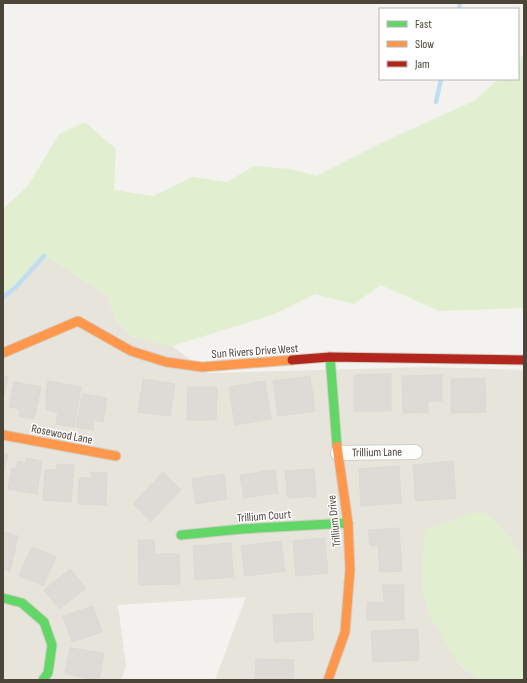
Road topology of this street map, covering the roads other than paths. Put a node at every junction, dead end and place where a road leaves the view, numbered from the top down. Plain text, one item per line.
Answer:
1 (3, 353) edge
2 (330, 357) junction
3 (524, 360) edge
4 (3, 435) edge
5 (415, 452) dead end
6 (338, 453) junction
7 (116, 456) dead end
8 (348, 523) junction
9 (181, 535) dead end
10 (3, 598) edge
11 (43, 680) edge
12 (328, 680) edge

1 - 2 street, Sun Rivers Drive West
2 - 3 street, Sun Rivers Drive West
2 - 6 street, Trillium Drive
4 - 7 street, Rosewood Lane
5 - 6 street, Trillium Lane
6 - 8 street, Trillium Drive
8 - 9 street, Trillium Court
8 - 12 street, Trillium Drive
10 - 11 street

